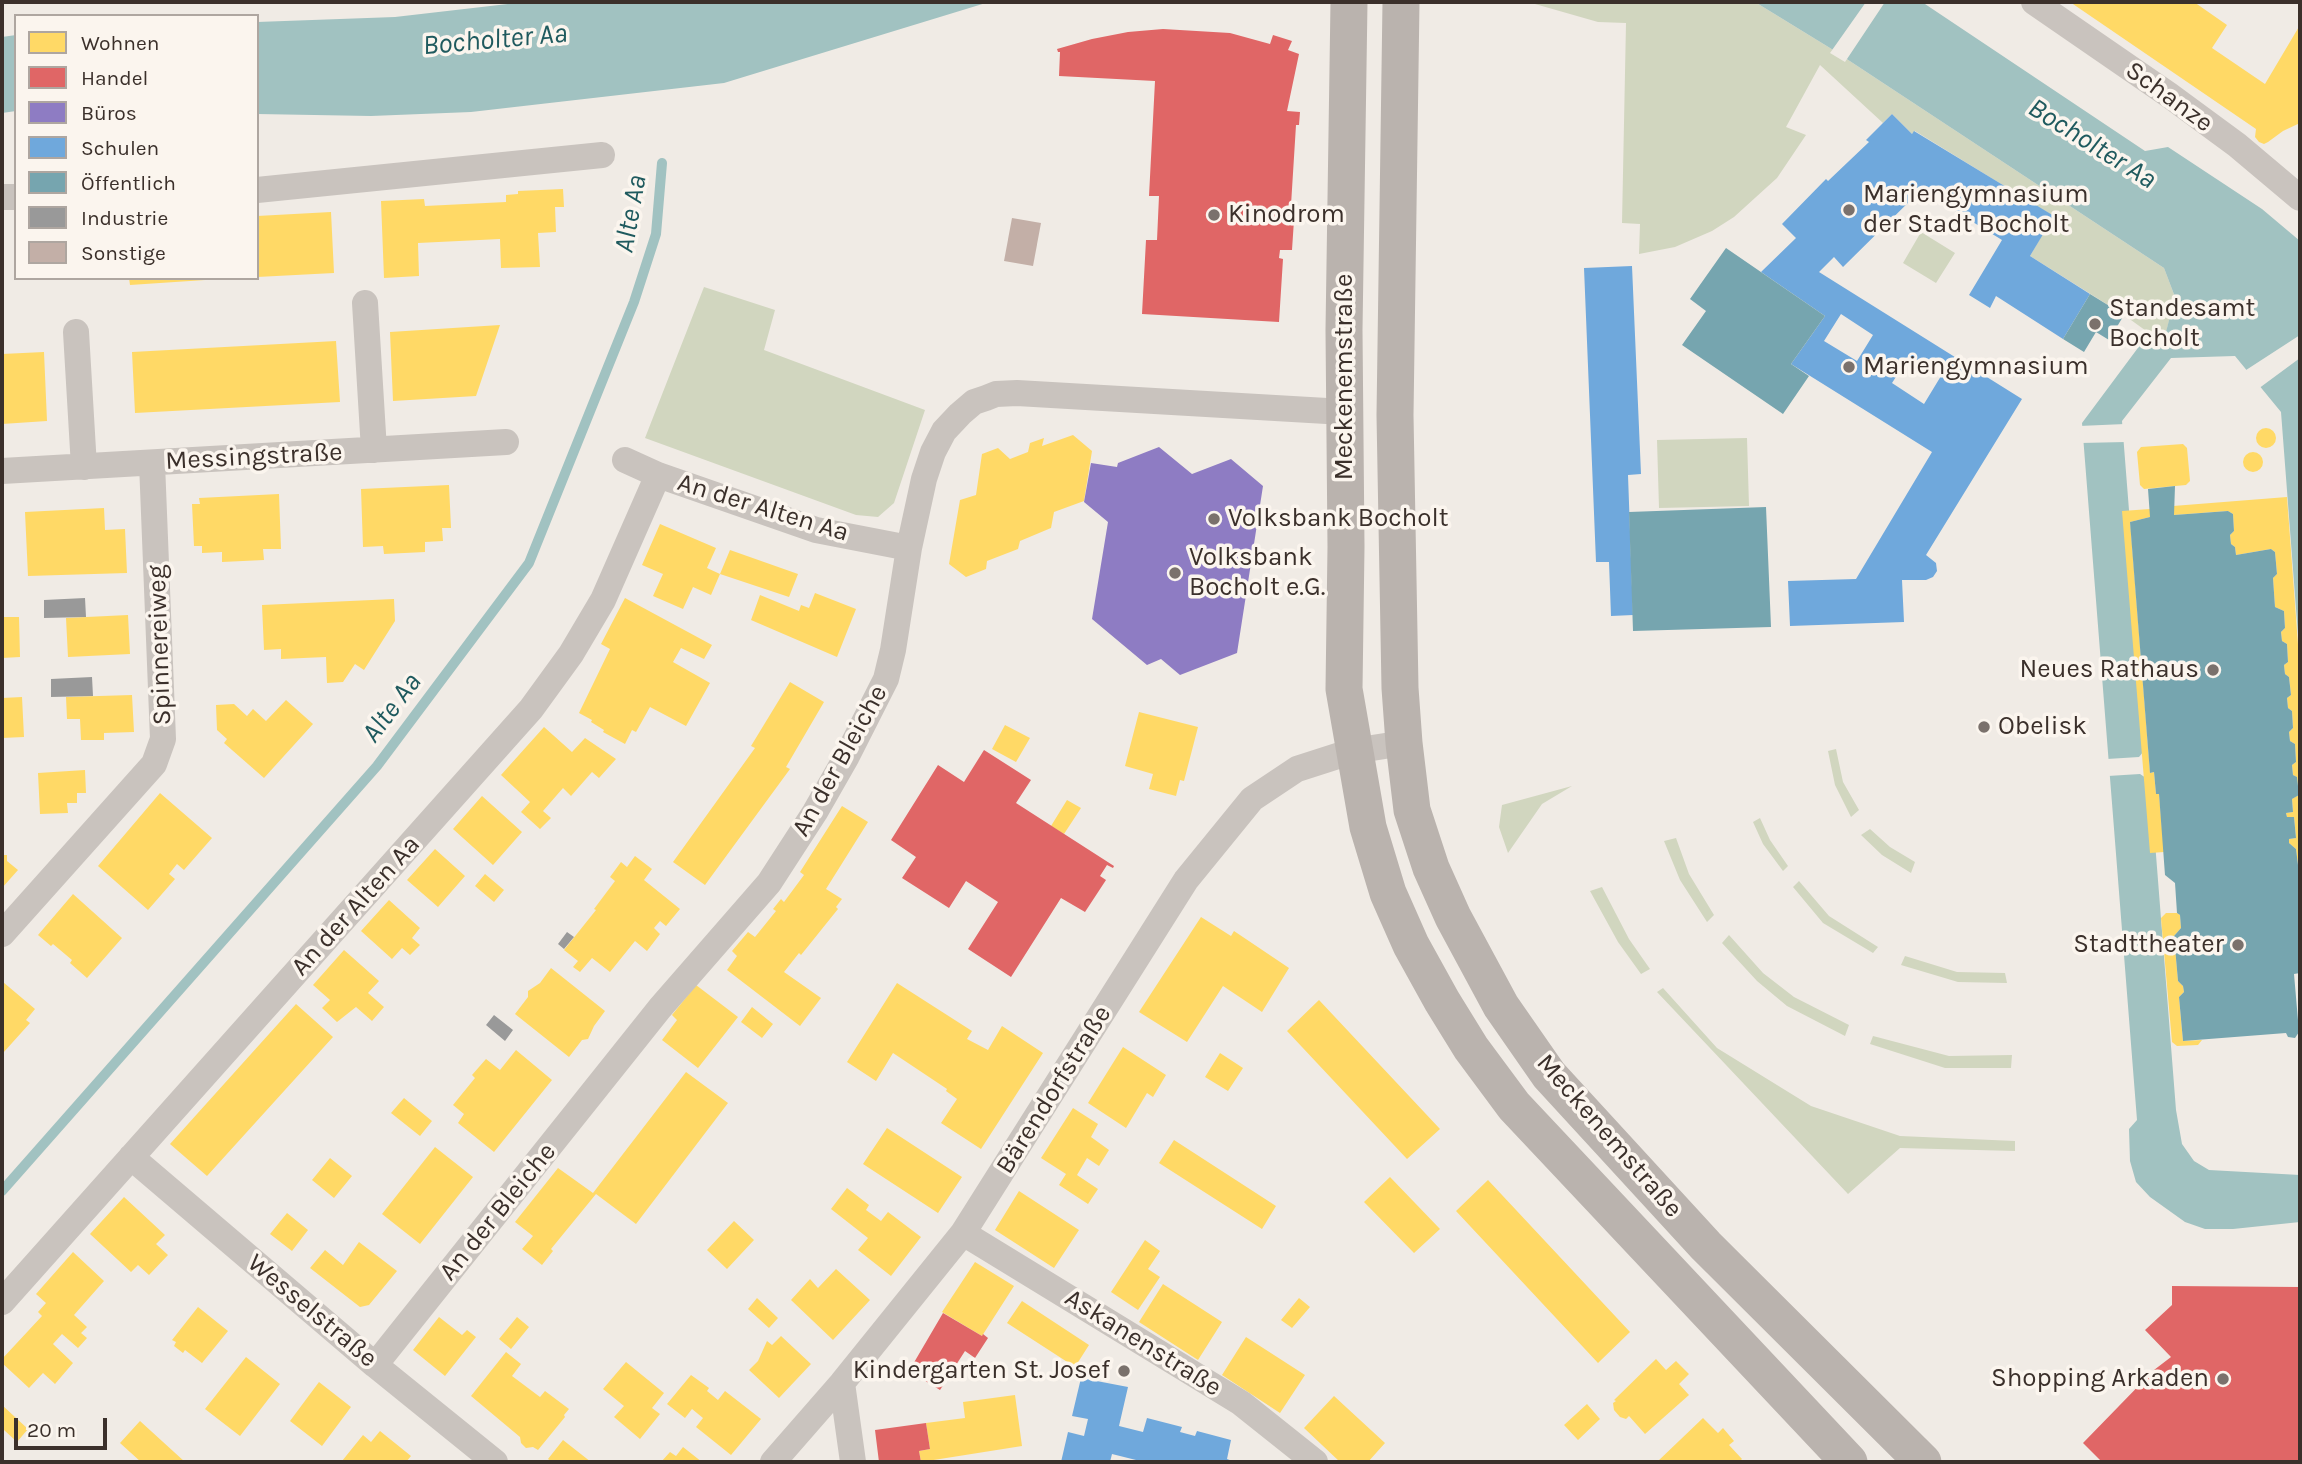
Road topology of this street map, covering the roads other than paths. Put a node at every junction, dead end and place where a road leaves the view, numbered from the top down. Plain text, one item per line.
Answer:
1 (1349, 2) edge
2 (1401, 2) edge
3 (2034, 2) edge
4 (602, 155) dead end
5 (259, 190) edge
6 (2300, 198) edge
7 (365, 303) dead end
8 (76, 332) dead end
9 (1344, 412) junction
10 (506, 442) dead end
11 (374, 450) junction
12 (625, 460) dead end
13 (152, 463) junction
14 (84, 467) junction
15 (2, 471) edge
16 (658, 475) junction
17 (909, 548) junction
18 (1404, 743) junction
19 (1353, 751) junction
20 (2, 934) edge
21 (131, 1157) junction
22 (963, 1233) junction
23 (2, 1302) edge
24 (375, 1366) junction
25 (842, 1384) junction
26 (495, 1462) edge
27 (773, 1462) edge
28 (853, 1462) edge
29 (1315, 1462) edge
30 (1849, 1462) edge
31 (1923, 1462) edge

1 - 9 main road, Meckenemstraße
2 - 18 main road, Meckenemstraße
3 - 6 street, Schanze
4 - 5 street
7 - 11 street
8 - 14 street
9 - 17 street, An der Bleiche
9 - 19 main road, Meckenemstraße
10 - 11 street, Messingstraße
11 - 13 street, Messingstraße
12 - 16 street, An der Alten Aa
13 - 14 street, Messingstraße
13 - 20 street, Spinnereiweg
14 - 15 street, Messingstraße
16 - 17 street, An der Alten Aa
16 - 21 street, An der Alten Aa
17 - 24 street, An der Bleiche
18 - 19 street
18 - 31 main road, Meckenemstraße
19 - 22 street, Bärendorfstraße
19 - 30 main road, Meckenemstraße
21 - 23 street, An der Alten Aa
21 - 24 street, Wesselstraße
22 - 25 street, Bärendorfstraße
22 - 29 street, Askanenstraße
24 - 26 street, Wesselstraße
25 - 27 street, Bärendorfstraße
25 - 28 street

